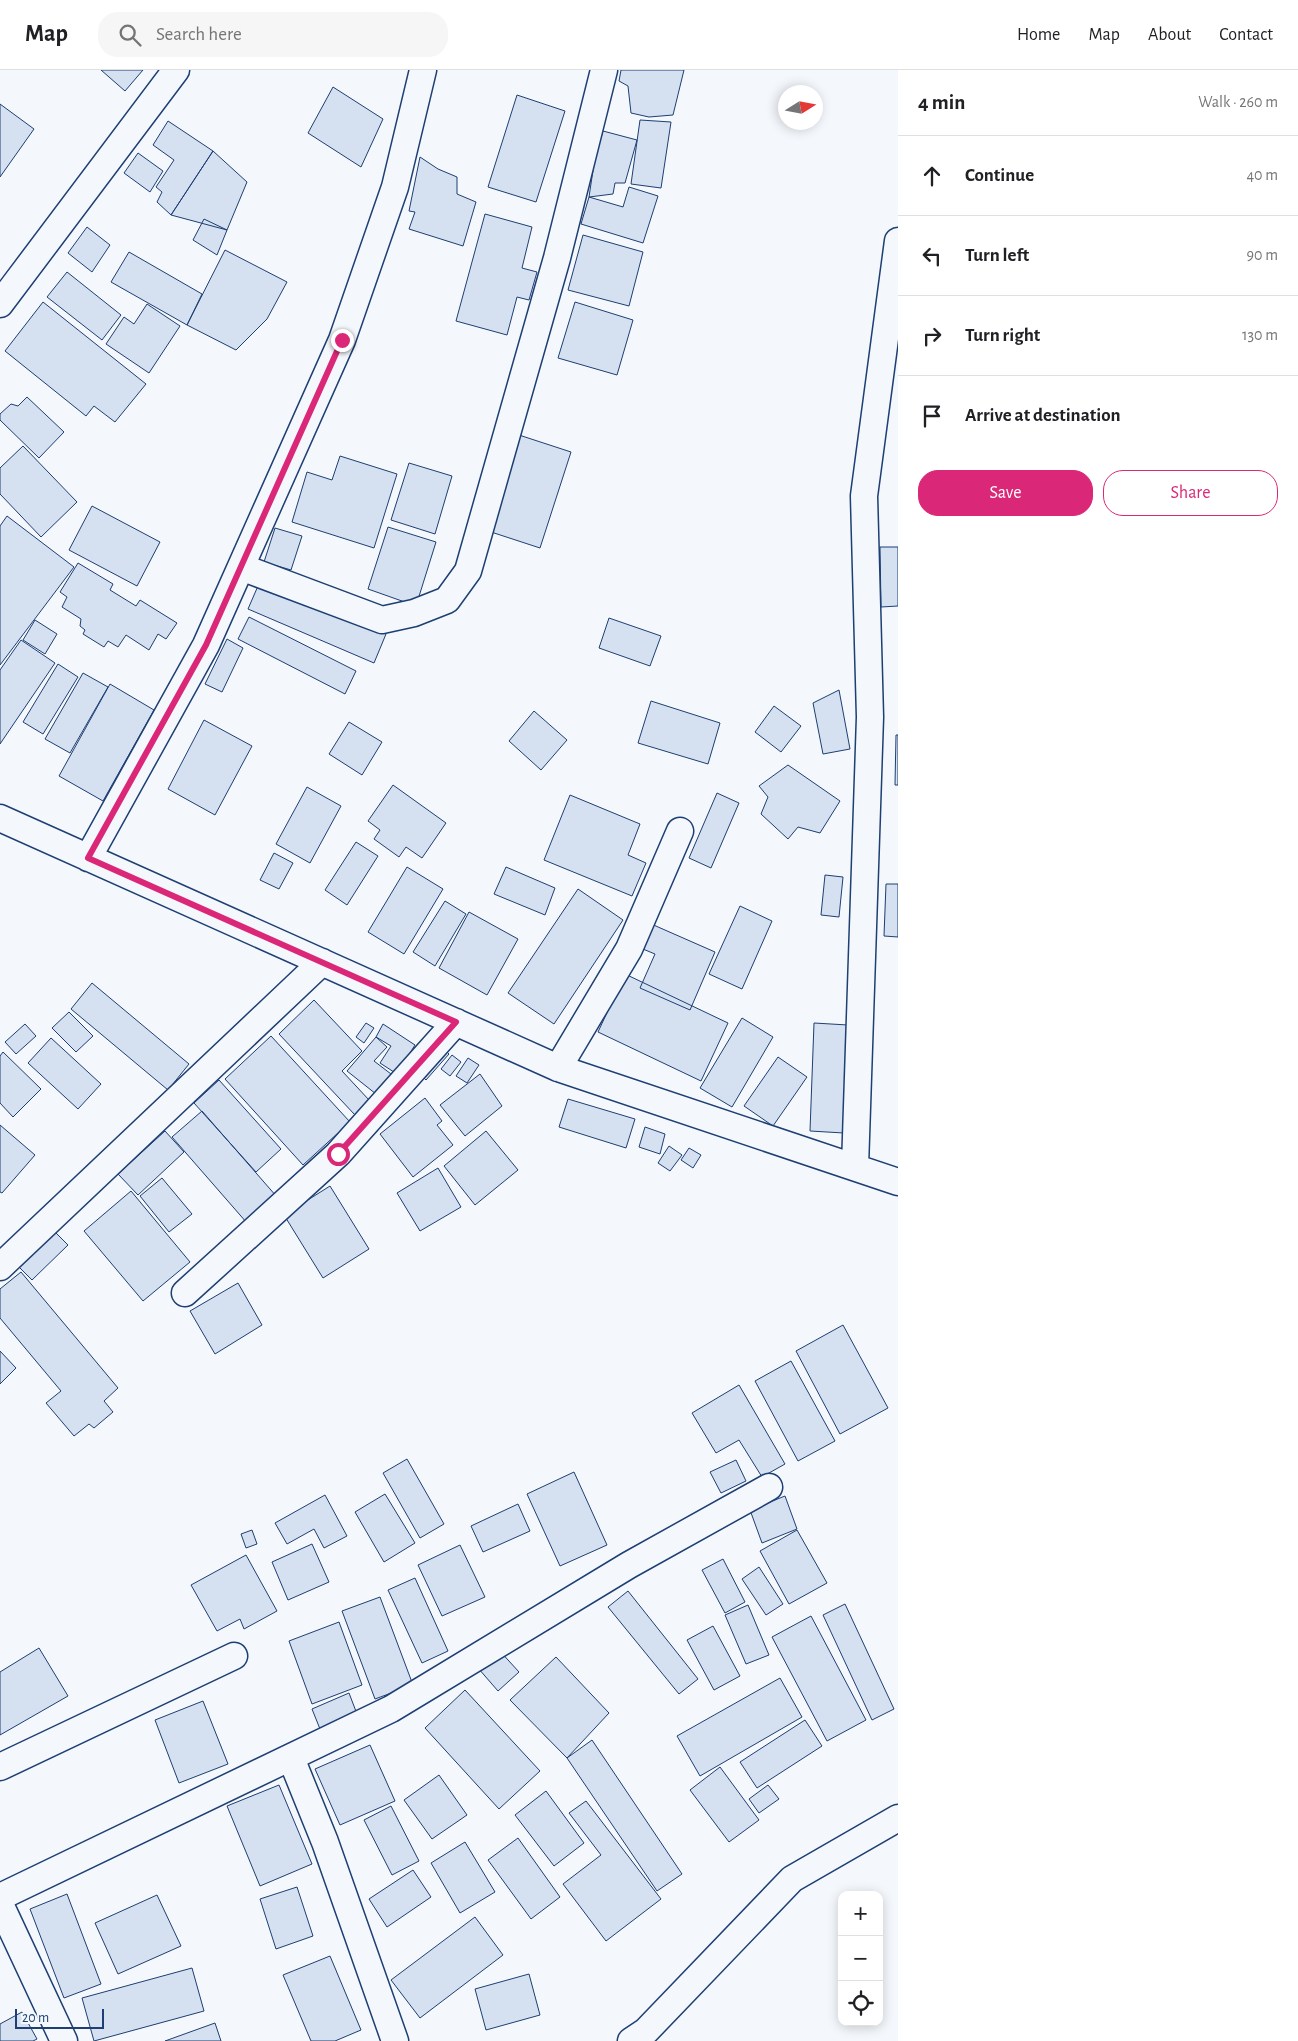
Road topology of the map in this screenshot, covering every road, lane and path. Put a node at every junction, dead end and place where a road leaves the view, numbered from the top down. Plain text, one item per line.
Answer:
1 (176, 70) edge
2 (423, 70) edge
3 (604, 70) edge
4 (898, 241) edge
5 (0, 304) edge
6 (241, 567) junction
7 (0, 818) edge
8 (680, 831) dead end
9 (88, 858) junction
10 (322, 962) junction
11 (456, 1022) junction
12 (558, 1068) junction
13 (855, 1167) junction
14 (898, 1182) edge
15 (0, 1267) edge
16 (185, 1293) dead end
17 (769, 1487) dead end
18 (234, 1656) dead end
19 (291, 1758) junction
20 (0, 1767) edge
21 (898, 1818) edge
22 (0, 1897) edge
23 (0, 1904) edge
24 (64, 2041) edge
25 (395, 2041) edge
26 (631, 2041) edge

1 - 5 street
2 - 6 street
3 - 6 street
4 - 13 street
6 - 9 street
7 - 9 street
8 - 12 street
9 - 10 street
10 - 11 street
10 - 15 street
11 - 12 street
11 - 16 street
12 - 13 street
13 - 14 street
17 - 19 street
18 - 20 street
19 - 22 street
19 - 25 street
21 - 26 street
23 - 24 street

